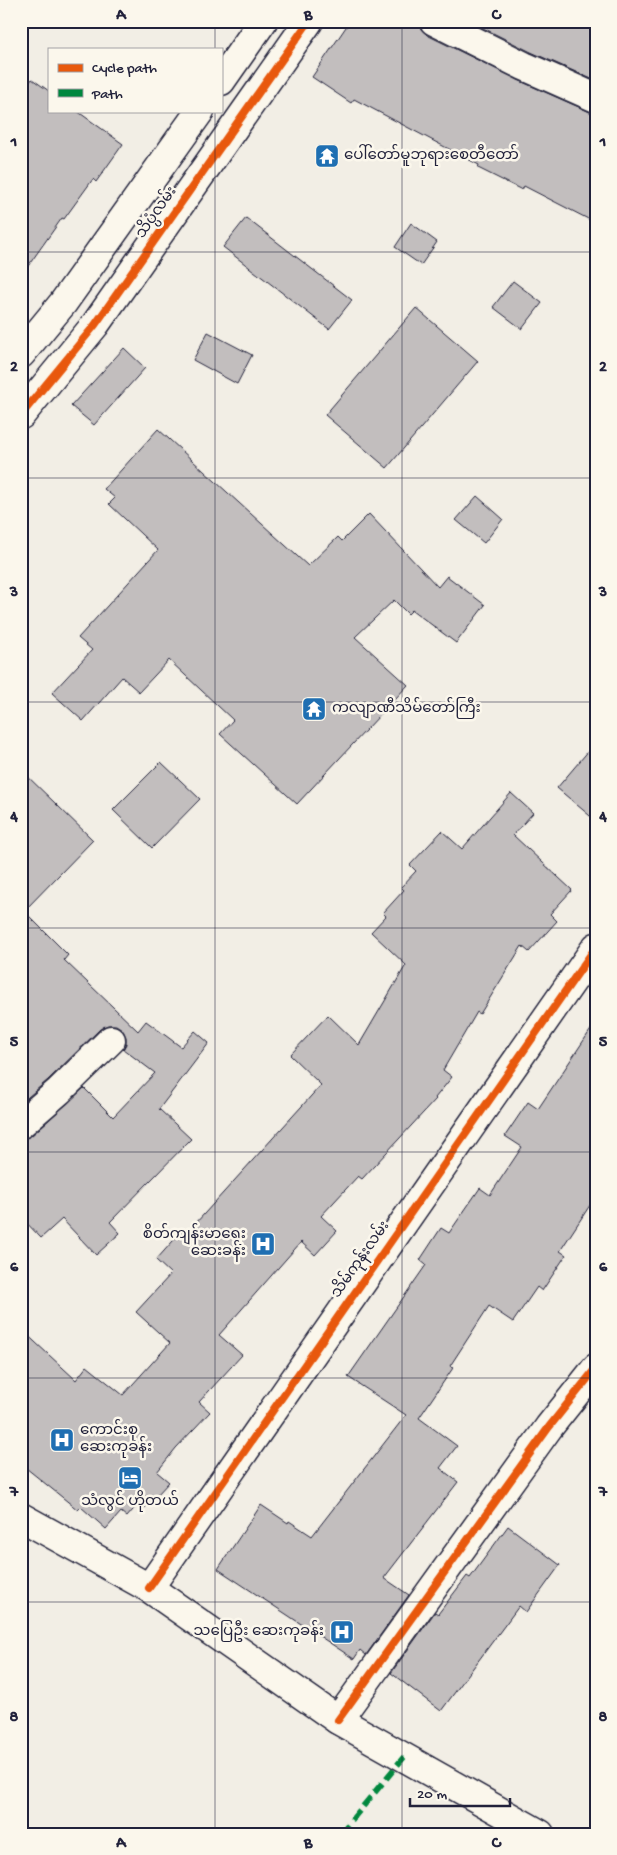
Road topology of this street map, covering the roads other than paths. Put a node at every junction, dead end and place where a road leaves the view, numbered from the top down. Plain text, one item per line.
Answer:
1 (263, 21) edge
2 (309, 21) edge
3 (434, 21) edge
4 (222, 80) edge
5 (596, 98) edge
6 (199, 112) edge
7 (21, 354) edge
8 (21, 415) edge
9 (596, 947) edge
10 (111, 1040) dead end
11 (21, 1124) edge
12 (596, 1368) edge
13 (21, 1517) edge
14 (148, 1588) junction
15 (338, 1720) junction
16 (540, 1834) edge

1 - 4 street
2 - 8 street, သိပ္ပံလမ်း
3 - 5 street
6 - 7 street, သိပ္ပံလမ်း
9 - 14 street, သိမ်ကုန်းလမ်း
10 - 11 street
12 - 15 street
13 - 14 street
14 - 15 street
15 - 16 street

